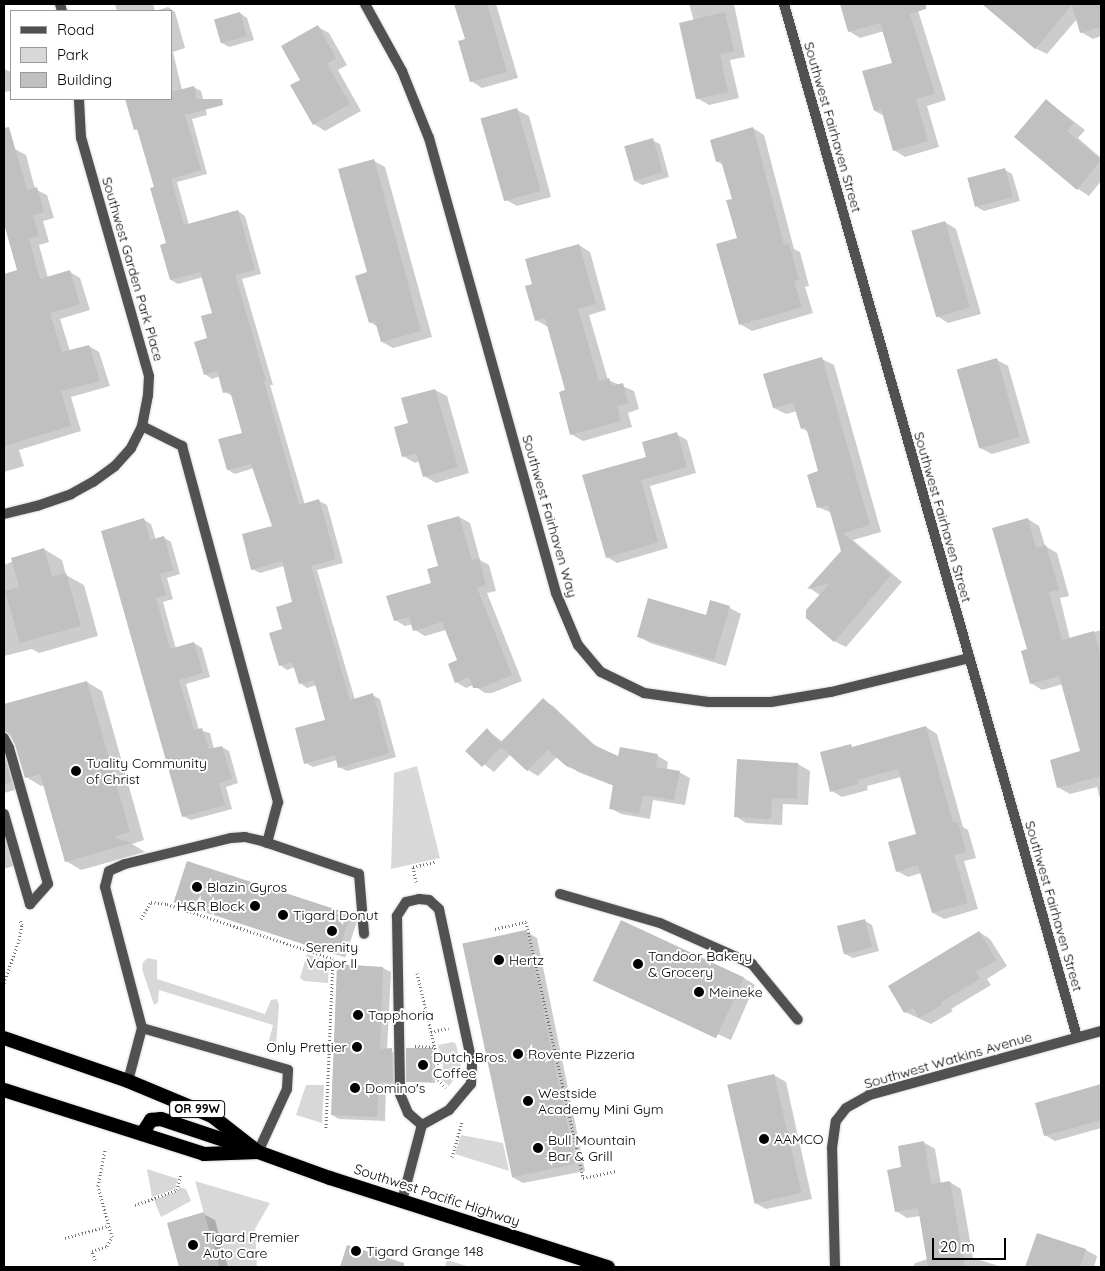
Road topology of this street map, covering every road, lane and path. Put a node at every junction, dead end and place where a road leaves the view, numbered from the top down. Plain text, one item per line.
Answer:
1 (365, 4) edge
2 (784, 4) edge
3 (79, 100) edge
4 (142, 426) junction
5 (4, 514) edge
6 (969, 658) junction
7 (4, 738) edge
8 (4, 814) edge
9 (267, 842) junction
10 (435, 862) dead end
11 (416, 882) dead end
12 (560, 894) dead end
13 (141, 919) dead end
14 (20, 920) dead end
15 (495, 929) dead end
16 (364, 934) dead end
17 (416, 967) dead end
18 (4, 983) edge
19 (798, 1020) dead end
20 (142, 1028) junction
21 (1101, 1031) edge
22 (1077, 1037) junction
23 (4, 1038) edge
24 (415, 1046) dead end
25 (434, 1047) junction
26 (128, 1081) junction
27 (446, 1088) dead end
28 (4, 1090) edge
29 (462, 1121) dead end
30 (422, 1125) junction
31 (326, 1128) dead end
32 (142, 1134) junction
33 (105, 1149) dead end
34 (258, 1152) junction
35 (452, 1157) dead end
36 (616, 1171) dead end
37 (181, 1174) dead end
38 (402, 1201) junction
39 (135, 1205) dead end
40 (108, 1226) junction
41 (65, 1238) dead end
42 (95, 1260) dead end
43 (608, 1267) edge
44 (835, 1267) edge

1 - 6 street, Southwest Fairhaven Way
2 - 6 street, Southwest Fairhaven Street
3 - 4 street, Southwest Garden Park Place
4 - 5 street, Southwest Garden Park Place
4 - 9 street
6 - 22 street, Southwest Fairhaven Street
7 - 8 street
9 - 16 street
9 - 20 street
10 - 11 path
12 - 19 street
13 - 31 path
14 - 18 path
15 - 36 path
17 - 25 path
20 - 26 street
20 - 34 street
21 - 22 street, Southwest Watkins Avenue
22 - 44 street, Southwest Watkins Avenue
23 - 26 highway, Southwest Pacific Highway / OR 99W
24 - 25 path
25 - 27 path
26 - 34 highway, Southwest Pacific Highway / OR 99W
28 - 32 highway, Southwest Pacific Highway / OR 99W
29 - 35 path
30 - 30 street
30 - 38 street
32 - 34 highway, Southwest Pacific Highway / OR 99W
32 - 34 highway
33 - 40 path
34 - 38 highway, Southwest Pacific Highway / OR 99W
37 - 39 path
38 - 43 highway, Southwest Pacific Highway / OR 99W
40 - 41 path
40 - 42 path

